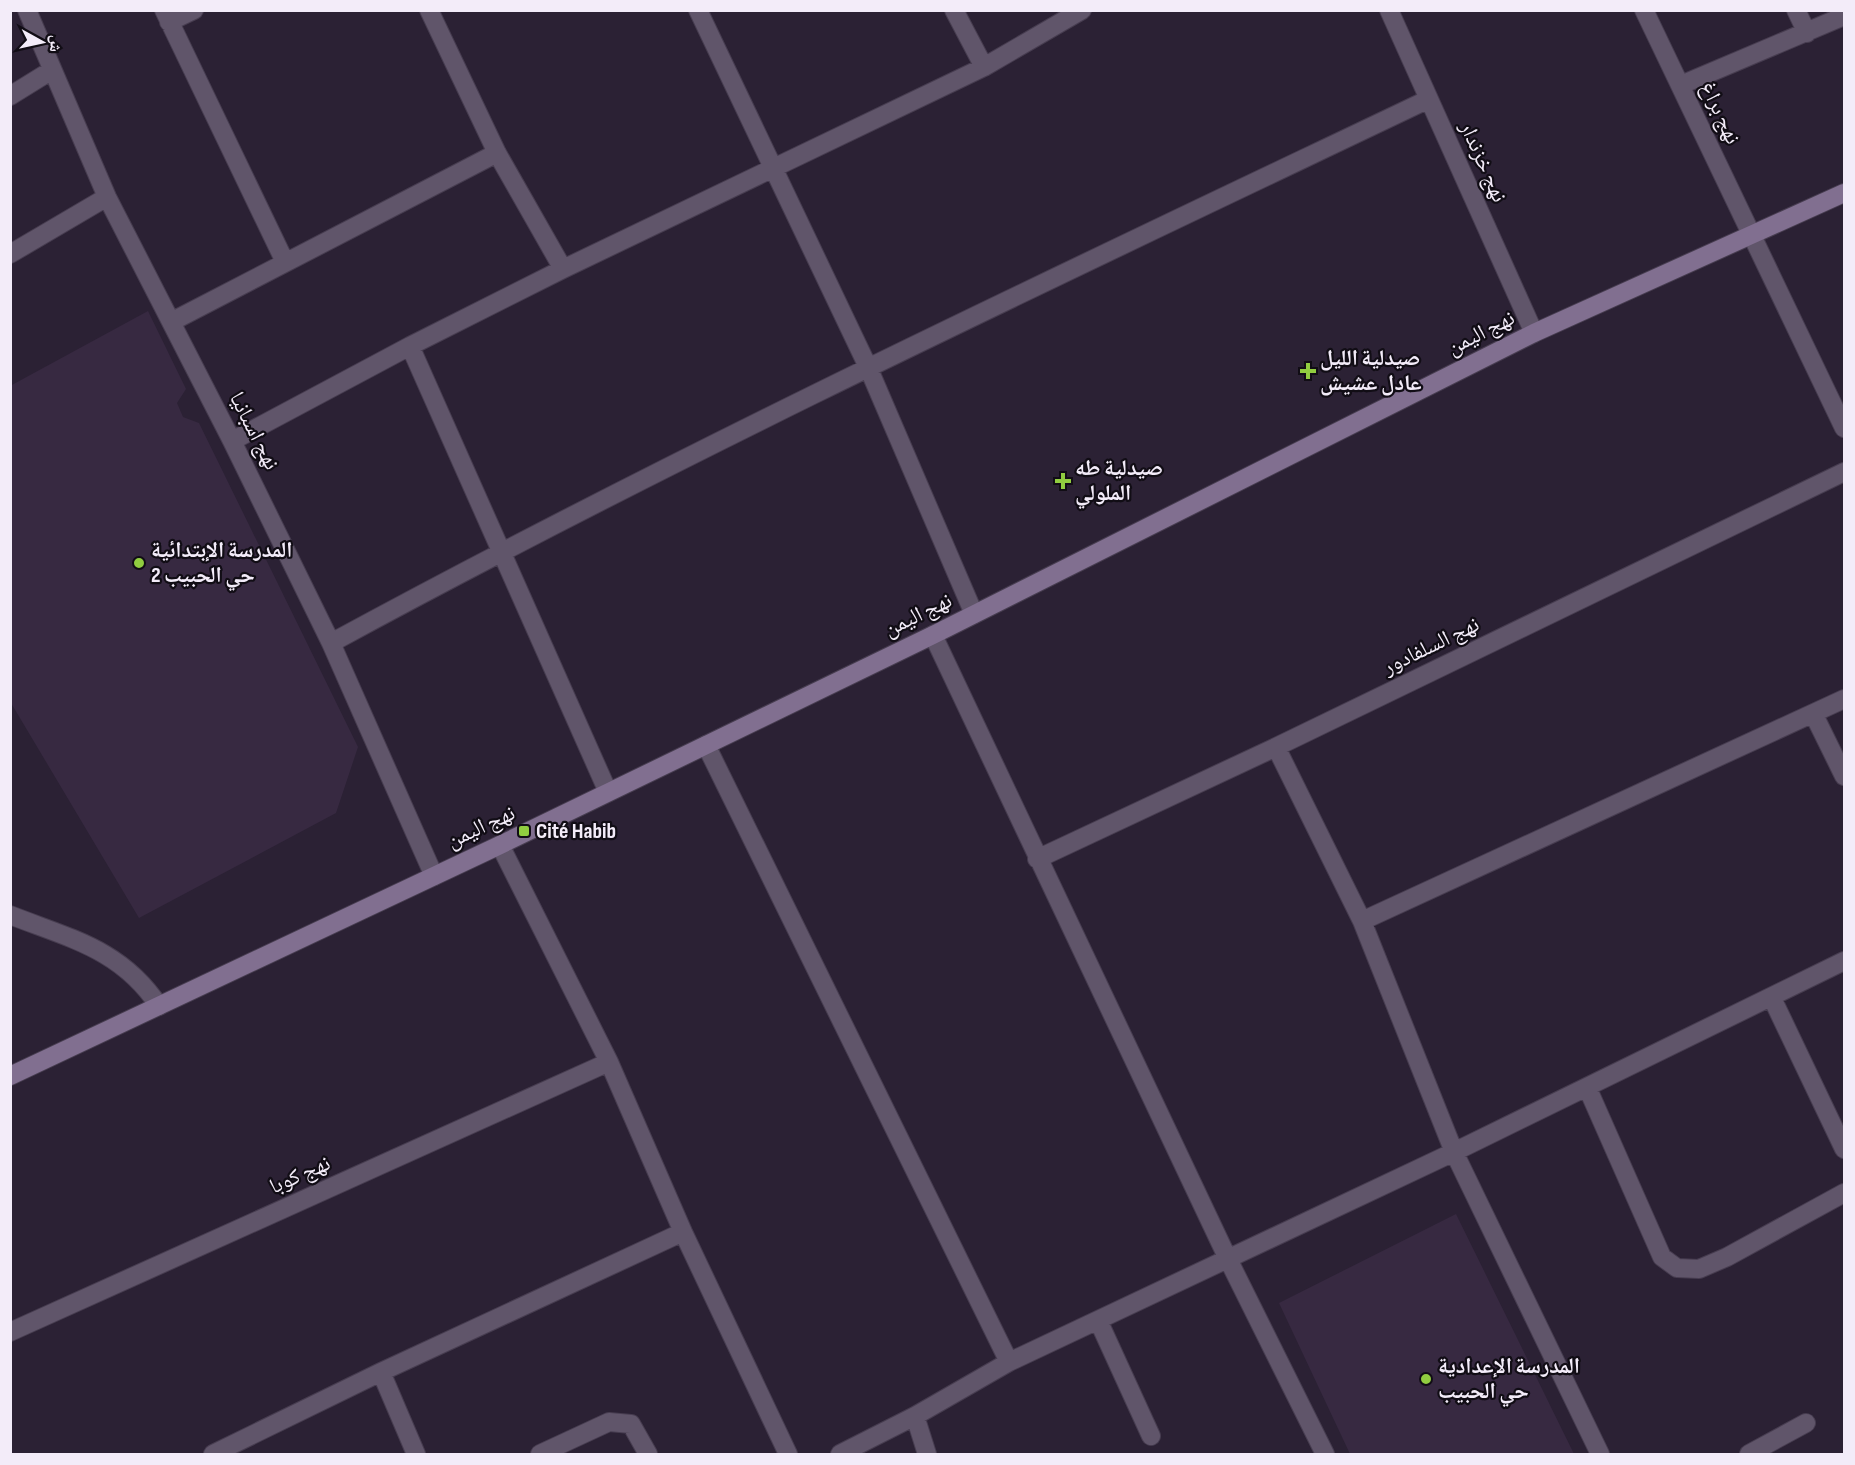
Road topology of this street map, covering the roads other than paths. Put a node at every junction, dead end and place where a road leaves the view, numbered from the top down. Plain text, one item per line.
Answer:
1 (27, 10) edge
2 (195, 10) edge
3 (429, 10) edge
4 (698, 10) edge
5 (954, 10) edge
6 (1082, 10) edge
7 (1389, 10) edge
8 (1644, 10) edge
9 (1796, 10) edge
10 (166, 16) edge
11 (1845, 16) edge
12 (1807, 33) junction
13 (984, 67) junction
14 (52, 70) junction
15 (1681, 85) junction
16 (10, 96) edge
17 (1429, 99) junction
18 (497, 153) junction
19 (773, 167) junction
20 (1845, 193) edge
21 (107, 197) junction
22 (1752, 237) junction
23 (10, 254) edge
24 (285, 261) junction
25 (563, 269) junction
26 (171, 322) junction
27 (1534, 333) junction
28 (410, 346) junction
29 (868, 367) junction
30 (1845, 428) edge
31 (232, 441) junction
32 (1845, 472) edge
33 (501, 551) junction
34 (974, 614) junction
35 (933, 635) junction
36 (331, 644) junction
37 (1845, 699) edge
38 (1814, 715) junction
39 (706, 745) junction
40 (1276, 747) junction
41 (1845, 776) edge
42 (608, 792) junction
43 (500, 845) junction
44 (1037, 859) junction
45 (434, 876) junction
46 (10, 915) edge
47 (1362, 921) junction
48 (1845, 961) edge
49 (1772, 998) junction
50 (159, 1006) junction
51 (609, 1062) junction
52 (10, 1076) edge
53 (1587, 1087) junction
54 (1845, 1149) edge
55 (1454, 1152) junction
56 (1845, 1192) edge
57 (683, 1232) junction
58 (1228, 1258) junction
59 (1098, 1320) junction
60 (10, 1332) edge
61 (1009, 1362) junction
62 (381, 1372) junction
63 (915, 1416) junction
64 (1806, 1423) dead end
65 (1151, 1436) dead end
66 (213, 1455) edge
67 (416, 1455) edge
68 (540, 1455) edge
69 (648, 1455) edge
70 (788, 1455) edge
71 (840, 1455) edge
72 (927, 1455) edge
73 (1326, 1455) edge
74 (1600, 1455) edge
75 (1749, 1455) edge

1 - 14 street, نهج اسبانيا
2 - 10 street
3 - 18 street
4 - 19 street
5 - 13 street
6 - 13 street
7 - 17 street, نهج خزندار
8 - 15 street, نهج براغ
9 - 12 street
10 - 24 street
11 - 12 street
12 - 15 street
13 - 19 street
14 - 16 street
14 - 21 street, نهج اسبانيا
15 - 22 street, نهج براغ
17 - 27 street, نهج خزندار
17 - 29 street
18 - 24 street
18 - 25 street
19 - 25 street
19 - 29 street
20 - 22 main road, نهج اليمن
21 - 23 street
21 - 26 street, نهج اسبانيا
22 - 27 main road, نهج اليمن
22 - 30 street, نهج براغ
24 - 26 street
25 - 28 street
26 - 31 street, نهج اسبانيا
27 - 34 main road, نهج اليمن
28 - 31 street
28 - 33 street
29 - 33 street
29 - 34 street
31 - 36 street, نهج اسبانيا
32 - 40 street, نهج السلفادور
33 - 36 street
33 - 42 street
34 - 35 main road, نهج اليمن
35 - 39 main road, نهج اليمن
35 - 44 street
36 - 45 street, نهج اسبانيا
37 - 38 street
38 - 41 street
38 - 47 street
39 - 42 main road, نهج اليمن
39 - 61 street
40 - 44 street, نهج السلفادور
40 - 47 street
42 - 43 main road, نهج اليمن
43 - 45 main road, نهج اليمن
43 - 51 street
44 - 58 street
45 - 50 main road, نهج اليمن
46 - 50 street
47 - 55 street
48 - 49 street
49 - 53 street
49 - 54 street
50 - 52 main road, نهج اليمن
51 - 57 street
51 - 60 street, نهج كوبا
53 - 55 street
53 - 56 street
55 - 58 street
55 - 74 street
57 - 62 street
57 - 70 street
58 - 59 street
58 - 73 street
59 - 61 street
59 - 65 street
61 - 63 street
62 - 66 street
62 - 67 street
63 - 71 street
63 - 72 street
64 - 75 street
68 - 69 street

